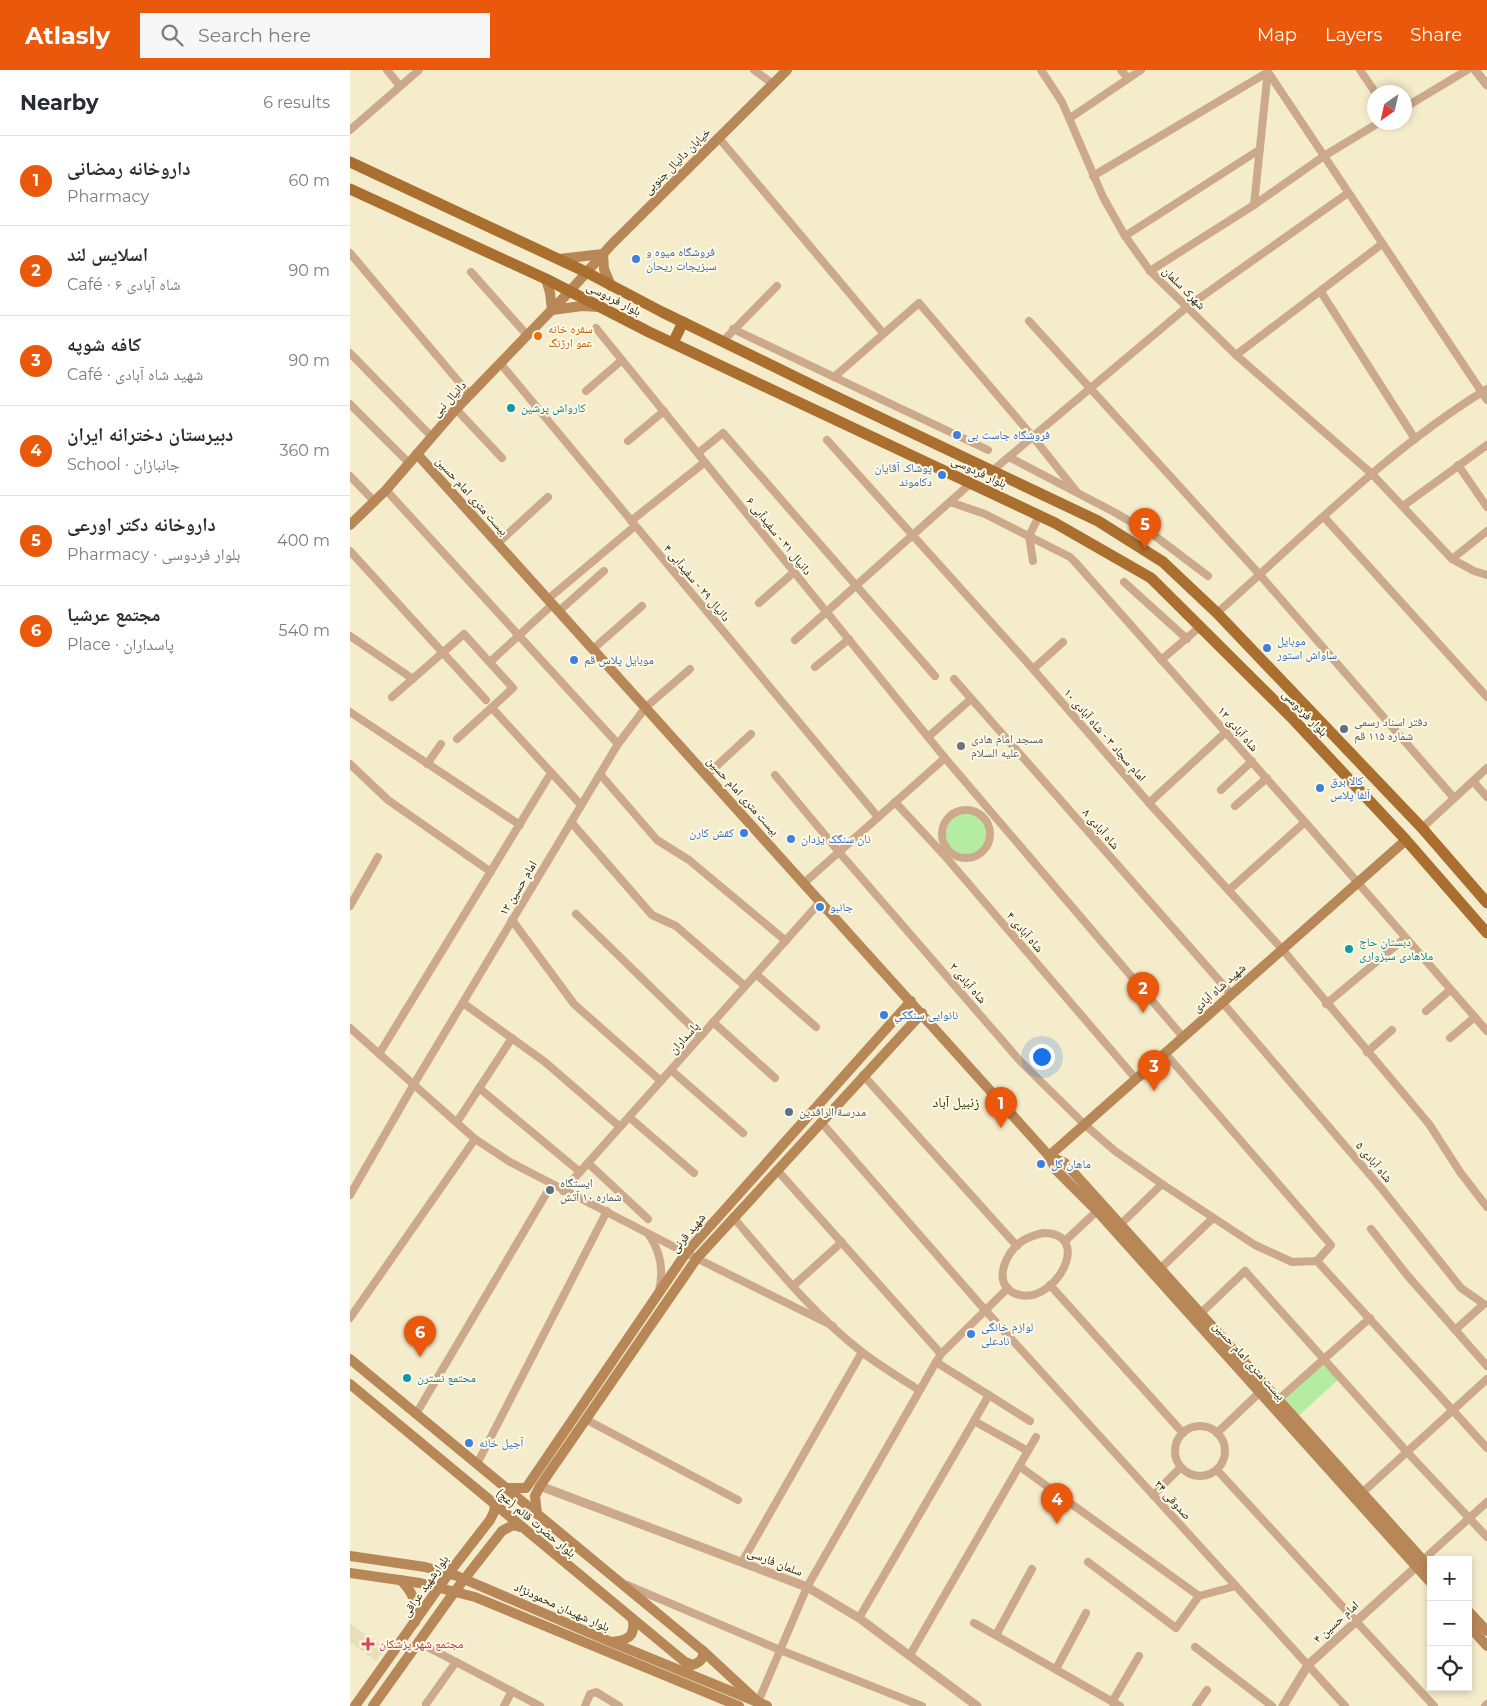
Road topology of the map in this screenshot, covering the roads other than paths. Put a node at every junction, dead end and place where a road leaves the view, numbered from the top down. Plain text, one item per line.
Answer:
1 (387, 70) edge
2 (419, 70) edge
3 (754, 70) edge
4 (787, 70) edge
5 (1041, 70) edge
6 (1121, 70) edge
7 (1141, 70) edge
8 (1360, 70) edge
9 (1467, 70) edge
10 (1475, 70) edge
11 (1268, 71) edge
12 (1128, 78) junction
13 (773, 84) junction
14 (1370, 85) edge
15 (1487, 85) edge
16 (400, 86) junction
17 (1412, 103) edge
18 (1070, 118) junction
19 (350, 130) edge
20 (1367, 130) edge
21 (718, 137) junction
22 (1259, 150) junction
23 (1324, 156) junction
24 (350, 162) edge
25 (1093, 176) junction
26 (350, 189) edge
27 (1348, 193) junction
28 (1254, 205) junction
29 (1125, 236) junction
30 (1382, 244) junction
31 (350, 253) edge
32 (602, 254) junction
33 (559, 260) junction
34 (1150, 271) junction
35 (471, 272) dead end
36 (586, 272) junction
37 (546, 279) junction
38 (611, 286) junction
39 (777, 286) dead end
40 (569, 292) junction
41 (1321, 292) junction
42 (599, 307) junction
43 (1187, 307) junction
44 (552, 310) junction
45 (1029, 321) dead end
46 (682, 322) junction
47 (596, 328) dead end
48 (733, 329) junction
49 (883, 333) junction
50 (527, 336) junction
51 (722, 341) junction
52 (672, 343) junction
53 (350, 353) edge
54 (1236, 355) junction
55 (622, 360) junction
56 (500, 363) junction
57 (834, 377) junction
58 (1090, 388) junction
59 (586, 391) dead end
60 (1484, 391) edge
61 (470, 395) junction
62 (1487, 400) edge
63 (350, 404) edge
64 (456, 409) junction
65 (664, 411) junction
66 (432, 437) junction
67 (1033, 437) junction
68 (1415, 439) junction
69 (827, 440) dead end
70 (628, 441) dead end
71 (1487, 445) edge
72 (988, 450) dead end
73 (698, 453) junction
74 (417, 454) junction
75 (1009, 457) junction
76 (502, 458) dead end
77 (705, 462) junction
78 (409, 463) junction
79 (1458, 466) junction
80 (992, 471) junction
81 (1372, 474) junction
82 (350, 476) edge
83 (971, 483) junction
84 (386, 490) junction
85 (1076, 491) junction
86 (548, 497) dead end
87 (375, 502) junction
88 (950, 502) junction
89 (1403, 506) junction
90 (1487, 507) edge
91 (1039, 516) junction
92 (1324, 517) junction
93 (633, 524) junction
94 (350, 525) edge
95 (1487, 531) edge
96 (913, 534) junction
97 (1029, 536) junction
98 (498, 543) junction
99 (350, 551) edge
100 (1452, 558) junction
101 (1033, 561) dead end
102 (604, 571) dead end
103 (794, 572) junction
104 (1260, 575) junction
105 (1208, 576) dead end
106 (1487, 576) edge
107 (1124, 582) dead end
108 (856, 585) junction
109 (759, 603) dead end
110 (553, 605) junction
111 (642, 606) dead end
112 (826, 612) junction
113 (1217, 613) junction
114 (1201, 626) junction
115 (519, 634) junction
116 (350, 636) edge
117 (848, 639) junction
118 (1187, 639) junction
119 (795, 640) dead end
120 (1064, 642) dead end
121 (593, 649) junction
122 (443, 652) junction
123 (1161, 660) junction
124 (490, 662) junction
125 (815, 667) dead end
126 (690, 669) dead end
127 (1033, 669) junction
128 (935, 676) dead end
129 (413, 679) junction
130 (954, 679) dead end
131 (392, 697) dead end
132 (1487, 697) edge
133 (971, 699) junction
134 (486, 700) dead end
135 (646, 707) junction
136 (492, 708) junction
137 (350, 712) edge
138 (1226, 732) junction
139 (750, 734) dead end
140 (928, 737) junction
141 (457, 739) dead end
142 (441, 744) dead end
143 (618, 744) junction
144 (945, 758) junction
145 (1252, 761) junction
146 (350, 764) edge
147 (427, 764) junction
148 (1487, 768) edge
149 (551, 774) junction
150 (600, 774) junction
151 (707, 775) junction
152 (775, 775) dead end
153 (1267, 778) junction
154 (1473, 781) junction
155 (1221, 790) dead end
156 (1487, 796) edge
157 (1454, 798) junction
158 (895, 802) junction
159 (1149, 803) junction
160 (581, 805) junction
161 (1235, 806) dead end
162 (989, 816) junction
163 (878, 817) junction
164 (571, 822) junction
165 (1305, 822) junction
166 (520, 825) junction
167 (1422, 828) junction
168 (1406, 840) junction
169 (839, 852) junction
170 (946, 853) junction
171 (378, 858) dead end
172 (491, 872) junction
173 (1358, 882) junction
174 (804, 883) junction
175 (1228, 890) junction
176 (821, 901) junction
177 (1487, 903) edge
178 (350, 906) edge
179 (576, 914) dead end
180 (512, 920) junction
181 (1487, 933) edge
182 (1405, 938) junction
183 (786, 941) junction
184 (1282, 950) junction
185 (756, 974) junction
186 (745, 986) junction
187 (1450, 990) junction
188 (1231, 994) junction
189 (910, 1001) junction
190 (1222, 1002) junction
191 (463, 1003) junction
192 (1326, 1004) junction
193 (1426, 1011) dead end
194 (922, 1013) junction
195 (1474, 1017) junction
196 (713, 1022) junction
197 (816, 1026) dead end
198 (350, 1028) edge
199 (1392, 1030) dead end
200 (1487, 1032) edge
201 (701, 1036) junction
202 (1183, 1037) junction
203 (512, 1038) junction
204 (1450, 1038) dead end
205 (1367, 1052) junction
206 (1165, 1053) junction
207 (380, 1054) junction
208 (671, 1070) junction
209 (863, 1075) junction
210 (776, 1078) dead end
211 (1136, 1079) junction
212 (661, 1081) junction
213 (414, 1084) junction
214 (479, 1088) junction
215 (629, 1117) junction
216 (457, 1122) junction
217 (821, 1122) junction
218 (1084, 1124) junction
219 (620, 1127) junction
220 (743, 1133) dead end
221 (475, 1139) junction
222 (1050, 1156) junction
223 (588, 1163) junction
224 (777, 1170) junction
225 (580, 1172) junction
226 (694, 1173) dead end
227 (552, 1184) junction
228 (1162, 1184) junction
229 (563, 1191) junction
230 (350, 1195) edge
231 (1487, 1207) edge
232 (1097, 1210) junction
233 (607, 1211) junction
234 (733, 1218) junction
235 (1213, 1218) junction
236 (648, 1219) dead end
237 (1121, 1224) junction
238 (1372, 1228) dead end
239 (648, 1233) junction
240 (1064, 1241) junction
241 (842, 1242) junction
242 (1017, 1246) junction
243 (686, 1253) junction
244 (697, 1258) junction
245 (1317, 1261) junction
246 (1161, 1268) junction
247 (1050, 1285) junction
248 (793, 1286) junction
249 (1008, 1288) junction
250 (657, 1296) junction
251 (985, 1310) junction
252 (1202, 1313) junction
253 (350, 1318) edge
254 (1370, 1318) junction
255 (833, 1326) junction
256 (1454, 1330) junction
257 (862, 1352) junction
258 (942, 1354) junction
259 (350, 1359) edge
260 (1324, 1360) junction
261 (936, 1362) junction
262 (1487, 1366) edge
263 (1487, 1379) edge
264 (350, 1384) edge
265 (919, 1390) junction
266 (1260, 1392) junction
267 (989, 1395) junction
268 (1276, 1402) junction
269 (1454, 1410) junction
270 (416, 1414) junction
271 (585, 1419) junction
272 (974, 1421) junction
273 (1030, 1421) dead end
274 (1183, 1433) junction
275 (1217, 1433) junction
276 (1036, 1437) dead end
277 (1487, 1448) edge
278 (1028, 1451) junction
279 (1407, 1452) junction
280 (477, 1464) junction
281 (1019, 1466) junction
282 (1181, 1467) junction
283 (1216, 1470) junction
284 (506, 1488) junction
285 (526, 1488) junction
286 (538, 1491) junction
287 (1363, 1492) junction
288 (1153, 1495) junction
289 (738, 1500) dead end
290 (1487, 1502) edge
291 (495, 1505) junction
292 (537, 1514) junction
293 (1469, 1518) junction
294 (490, 1520) junction
295 (520, 1527) junction
296 (502, 1531) junction
297 (1487, 1537) edge
298 (350, 1556) edge
299 (742, 1562) junction
300 (1088, 1562) dead end
301 (1420, 1564) junction
302 (1427, 1567) edge
303 (1032, 1569) dead end
304 (350, 1573) edge
305 (449, 1573) junction
306 (1427, 1576) edge
307 (464, 1579) junction
308 (401, 1580) junction
309 (618, 1582) junction
310 (1236, 1586) junction
311 (440, 1587) junction
312 (807, 1587) junction
313 (455, 1591) junction
314 (1199, 1596) junction
315 (1086, 1614) dead end
316 (1472, 1614) edge
317 (859, 1618) junction
318 (633, 1620) junction
319 (1356, 1621) junction
320 (414, 1623) junction
321 (974, 1623) dead end
322 (1472, 1629) edge
323 (1487, 1631) edge
324 (996, 1635) junction
325 (418, 1642) junction
326 (611, 1642) junction
327 (1487, 1646) edge
328 (1195, 1647) dead end
329 (780, 1650) junction
330 (703, 1651) junction
331 (910, 1655) junction
332 (1139, 1656) dead end
333 (456, 1662) junction
334 (1308, 1665) junction
335 (1056, 1670) junction
336 (1207, 1690) dead end
337 (512, 1691) junction
338 (718, 1702) edge
339 (1112, 1702) junction
340 (426, 1704) dead end
341 (762, 1704) edge
342 (355, 1706) edge
343 (373, 1706) edge
344 (504, 1706) edge
345 (540, 1706) edge
346 (585, 1706) edge
347 (619, 1706) edge
348 (739, 1706) edge
349 (922, 1706) edge
350 (977, 1706) edge
351 (1120, 1706) edge
352 (1196, 1706) edge
353 (1272, 1706) edge
354 (1283, 1706) edge
355 (1345, 1706) edge
356 (1434, 1706) edge

1 - 16 street
2 - 16 street
3 - 13 street
4 - 13 main road, خیابان دانیال جنوبی
5 - 18 street, شهرک سلمان
6 - 12 street
7 - 12 street
8 - 14 street
9 - 17 street
10 - 15 street
11 - 22 street
11 - 23 street
11 - 25 street
12 - 18 street
13 - 21 main road, خیابان دانیال جنوبی
16 - 19 street
18 - 25 street, شهرک سلمان
20 - 23 street
21 - 32 main road, خیابان دانیال جنوبی
21 - 49 street
22 - 28 street
22 - 29 street
23 - 27 street
23 - 28 street
24 - 33 main road, بلوار فردوسی
25 - 29 street, شهرک سلمان
26 - 37 main road, بلوار فردوسی
27 - 30 street
27 - 43 street
28 - 34 street
29 - 34 street, شهرک سلمان
30 - 41 street
30 - 60 street
31 - 61 street
32 - 33 main road
32 - 36 main road, خیابان دانیال جنوبی
32 - 38 main road
33 - 36 main road, بلوار فردوسی
34 - 43 street, شهرک سلمان
35 - 50 street
36 - 38 main road, بلوار فردوسی
36 - 40 main road, خیابان دانیال جنوبی
37 - 40 main road, بلوار فردوسی
37 - 44 main road
38 - 46 main road, بلوار فردوسی
39 - 48 street
40 - 42 main road, بلوار فردوسی
40 - 44 main road, دانیال نبی
41 - 54 street
41 - 68 street
42 - 44 main road
42 - 52 main road, بلوار فردوسی
43 - 54 street, شهرک سلمان
43 - 58 street
44 - 50 main road, دانیال نبی
45 - 58 street
46 - 51 main road, بلوار فردوسی
46 - 52 main road
47 - 55 street, دانیال ۳۱ - سفیدآبی ۶
48 - 51 street
48 - 57 street
49 - 57 street
49 - 67 street
50 - 56 main road, دانیال نبی
51 - 80 main road, بلوار فردوسی
52 - 83 main road, بلوار فردوسی
53 - 66 street
54 - 81 street, شهرک سلمان
55 - 59 street
55 - 65 street, دانیال ۳۱ - سفیدآبی ۶
56 - 61 main road, دانیال نبی
56 - 93 street, دانیال ۲۹ - سفیدآبی ۴
57 - 72 street
58 - 67 street
58 - 104 street
60 - 62 street
60 - 68 street
61 - 64 main road, دانیال نبی
63 - 78 street
64 - 66 main road, دانیال نبی
64 - 76 street
65 - 70 street
65 - 73 street, دانیال ۳۱ - سفیدآبی ۶
66 - 74 main road, دانیال نبی
67 - 75 street
67 - 85 street
68 - 81 street
69 - 96 street, امام سجاد ۳ - شاه آبادی ۱۰
71 - 79 street
73 - 77 street, دانیال ۳۱ - سفیدآبی ۶
73 - 108 street
74 - 78 main road, دانیال نبی
74 - 98 main road, بیست متری امام حسین
75 - 80 street
75 - 85 street
77 - 93 street
77 - 103 street, دانیال ۳۱ - سفیدآبی ۶
78 - 84 main road, دانیال نبی
79 - 89 street
79 - 90 street
80 - 113 main road, بلوار فردوسی
81 - 89 street, شهرک سلمان
81 - 92 street
82 - 87 street
83 - 88 street
83 - 91 main road, بلوار فردوسی
84 - 87 main road, دانیال نبی
84 - 115 street
85 - 105 street
86 - 98 street
87 - 94 main road, دانیال نبی
88 - 96 street
88 - 97 street, شاه آبادی ۱۲
89 - 100 street, شهرک سلمان
91 - 97 street
91 - 114 main road, بلوار فردوسی
92 - 104 street
92 - 132 street
93 - 110 street
93 - 163 street, دانیال ۲۹ - سفیدآبی ۴
95 - 100 street
96 - 108 street
96 - 127 street, امام سجاد ۳ - شاه آبادی ۱۰
97 - 101 street
97 - 123 street, شاه آبادی ۱۲
98 - 110 main road, بیست متری امام حسین
99 - 122 street
100 - 106 street, شهرک سلمان
102 - 110 street
103 - 109 street
103 - 112 street, دانیال ۳۱ - سفیدآبی ۶
104 - 113 street
104 - 157 street
107 - 118 street
108 - 112 street
108 - 128 street
110 - 115 street
110 - 121 main road, بیست متری امام حسین
111 - 121 street
112 - 117 street, دانیال ۳۱ - سفیدآبی ۶
112 - 119 street
113 - 167 main road, بلوار فردوسی
114 - 118 street
114 - 168 main road, بلوار فردوسی
115 - 124 street
115 - 143 street
116 - 129 street
117 - 125 street
117 - 140 street, دانیال ۳۱ - سفیدآبی ۶
118 - 123 street
120 - 127 street
121 - 135 main road, بیست متری امام حسین
122 - 124 street
122 - 129 street
122 - 134 street
123 - 138 street, شاه آبادی ۱۲
124 - 136 street
126 - 135 street, امام حسین ۱۲
127 - 159 street, امام سجاد ۳ - شاه آبادی ۱۰
129 - 131 street
130 - 133 street, شاه آبادی ۸
133 - 140 street
133 - 188 street, شاه آبادی ۸
135 - 143 street, امام حسین ۱۲
135 - 151 main road, بیست متری امام حسین
136 - 141 street
136 - 149 street
137 - 147 street
138 - 145 street, شاه آبادی ۱۲
138 - 159 street
139 - 151 street
140 - 144 street, دانیال ۳۱ - سفیدآبی ۶
142 - 147 street
143 - 150 street, امام حسین ۱۲
144 - 158 street
144 - 162 street, دانیال ۳۱ - سفیدآبی ۶
145 - 153 street, شاه آبادی ۱۲
145 - 155 street
146 - 172 street
147 - 166 street
148 - 154 street
149 - 160 street
149 - 166 street
150 - 160 street, امام حسین ۱۲
150 - 183 street
151 - 174 main road, بیست متری امام حسین
152 - 169 street, شاه آبادی ۲
153 - 161 street
153 - 165 street, شاه آبادی ۱۲
154 - 156 street
154 - 157 street
157 - 167 street
158 - 163 street
158 - 170 street, شاه آبادی ۴
159 - 175 street, امام سجاد ۳ - شاه آبادی ۱۰
160 - 164 street, امام حسین ۱۲
162 - 170 street
162 - 170 street
162 - 202 street, دانیال ۳۱ - سفیدآبی ۶
163 - 169 street
164 - 180 street, امام حسین ۱۲
164 - 186 street
165 - 173 street, شاه آبادی ۱۲
165 - 175 street
166 - 172 street
167 - 177 main road, بلوار فردوسی
168 - 173 main road, شهید شاه آبادی
168 - 181 main road, بلوار فردوسی
169 - 174 street
169 - 218 street, شاه آبادی ۲
170 - 211 street, شاه آبادی ۴
171 - 178 street
172 - 207 street
173 - 182 street, شاه آبادی ۱۲
173 - 184 main road, شهید شاه آبادی
174 - 176 main road, بیست متری امام حسین
175 - 184 street, امام سجاد ۳ - شاه آبادی ۱۰
176 - 183 street, پاسداران
176 - 189 main road, بیست متری امام حسین
179 - 201 street
180 - 191 street, امام حسین ۱۲
180 - 212 street
182 - 187 street, شاه آبادی ۱۲
182 - 192 street
183 - 185 street, پاسداران
184 - 188 main road, شهید شاه آبادی
184 - 192 street, امام سجاد ۳ - شاه آبادی ۱۰
185 - 186 street, پاسداران
185 - 197 street
186 - 196 street, پاسداران
187 - 193 street
187 - 195 street, شاه آبادی ۱۲
188 - 190 main road, شهید شاه آبادی
189 - 194 main road, بیست متری امام حسین
189 - 243 main road, شهید قرنی
190 - 202 main road, شهید شاه آبادی
190 - 256 street, شاه آبادی ۵
191 - 203 street
191 - 213 street, امام حسین ۱۲
192 - 205 street, امام سجاد ۳ - شاه آبادی ۱۰
194 - 209 main road, شهید قرنی
194 - 222 main road, بیست متری امام حسین
195 - 200 street, شاه آبادی ۱۲
195 - 204 street
196 - 201 street, پاسداران
196 - 210 street
198 - 207 street
199 - 205 street
201 - 208 street, پاسداران
202 - 206 main road, شهید شاه آبادی
203 - 214 street
203 - 219 street
205 - 231 street, امام سجاد ۳ - شاه آبادی ۱۰
206 - 211 main road, شهید شاه آبادی
206 - 245 street
207 - 213 street
208 - 212 street, پاسداران
208 - 220 street
209 - 217 main road, شهید قرنی
209 - 242 street
211 - 218 main road, شهید شاه آبادی
212 - 215 street, پاسداران
213 - 216 street
213 - 230 street, امام حسین ۱۲
214 - 216 street
214 - 225 street
215 - 219 street, پاسداران
215 - 226 street
216 - 221 street
217 - 224 main road, شهید قرنی
217 - 251 street, صدوقی ۳۴
218 - 222 main road, شهید شاه آبادی
218 - 228 street, شاه آبادی ۲
219 - 223 street, پاسداران
221 - 227 street
221 - 253 street
222 - 232 main road, بیست متری امام حسین
222 - 237 main road, بیست متری امام حسین
223 - 225 street, پاسداران
223 - 236 street
224 - 234 main road, شهید قرنی
224 - 241 street
225 - 229 street, پاسداران
227 - 229 street
227 - 270 street
228 - 235 street, شاه آبادی ۲
228 - 237 street
229 - 233 street
232 - 240 street
232 - 266 main road, بیست متری امام حسین
233 - 239 street
233 - 280 street
234 - 244 main road, شهید قرنی
234 - 248 street
235 - 245 street, شاه آبادی ۲
235 - 246 street
237 - 246 main road, بیست متری امام حسین
238 - 256 street
239 - 243 street
239 - 250 street
240 - 242 street
240 - 247 street
241 - 248 street
241 - 258 street
242 - 249 street
243 - 244 street
243 - 250 main road, شهید قرنی
244 - 255 street
244 - 271 main road, شهید قرنی
245 - 254 street
246 - 252 main road, بیست متری امام حسین
247 - 249 street
247 - 274 street
248 - 255 street
249 - 251 street
250 - 285 main road, شهید قرنی
251 - 258 street
251 - 288 street, صدوقی ۳۴
252 - 260 street
252 - 268 main road, بیست متری امام حسین
254 - 260 street
254 - 269 street
255 - 257 street
256 - 262 street
257 - 265 street
257 - 299 street
258 - 261 street
259 - 270 main road, بلوار حضرت قائم (عج)
260 - 268 street
260 - 279 street
261 - 265 street
261 - 267 street
263 - 269 street
264 - 291 main road, بلوار حضرت قائم (عج)
265 - 312 street
266 - 268 main road, بیست متری امام حسین
266 - 275 street
267 - 272 street
267 - 273 street
268 - 287 main road, بیست متری امام حسین
268 - 301 main road, بیست متری امام حسین
269 - 277 street
269 - 279 street
270 - 280 main road, بلوار حضرت قائم (عج)
271 - 286 main road, شهید قرنی
271 - 289 street
272 - 278 street
272 - 317 street
274 - 275 street
274 - 282 street
275 - 283 street
276 - 278 street
278 - 281 street
279 - 287 street
279 - 293 street
280 - 284 main road, بلوار حضرت قائم (عج)
281 - 314 street
281 - 331 street
282 - 283 street
282 - 288 street
283 - 319 street
284 - 285 main road
284 - 292 main road, بلوار حضرت قائم (عج)
285 - 286 main road
286 - 292 main road
286 - 299 street, سلمان فارسی
287 - 301 main road, بیست متری امام حسین
288 - 310 street, صدوقی ۳۴
290 - 293 street
291 - 294 main road, بلوارشهید عراقی
291 - 295 main road, بلوار حضرت قائم (عج)
292 - 309 main road, بلوار حضرت قائم (عج)
293 - 297 street
293 - 301 street
294 - 296 main road
294 - 305 main road, بلوارشهید عراقی
295 - 296 main road
295 - 318 main road, بلوار حضرت قائم (عج)
296 - 307 main road
298 - 305 main road, بلوار شهیدان محمودنژاد
299 - 312 street, سلمان فارسی
300 - 314 street
301 - 302 main road, بیست متری امام حسین
301 - 306 main road, بیست متری امام حسین
301 - 319 street, امام حسین ۴
303 - 324 street
304 - 308 main road, بلوار شهیدان محمودنژاد
305 - 307 main road, بلوار شهیدان محمودنژاد
305 - 311 main road, بلوارشهید عراقی
307 - 313 main road
307 - 326 main road, بلوار شهیدان محمودنژاد
308 - 311 main road, بلوار شهیدان محمودنژاد
308 - 320 main road
309 - 329 street
309 - 330 main road, بلوار حضرت قائم (عج)
310 - 314 street
310 - 334 street, صدوقی ۳۴
311 - 313 main road, بلوار شهیدان محمودنژاد
311 - 320 main road, بلوارشهید عراقی
312 - 317 street, سلمان فارسی
312 - 329 street
313 - 325 main road
313 - 338 main road, بلوار شهیدان محمودنژاد
315 - 335 street
316 - 323 main road
317 - 331 street, سلمان فارسی
318 - 326 main road
318 - 330 main road, بلوار حضرت قائم (عج)
319 - 334 street, امام حسین ۴
319 - 356 street
320 - 342 main road, بلوارشهید عراقی
321 - 324 street
322 - 327 main road
324 - 335 street
325 - 333 street
325 - 343 main road
326 - 341 main road, بلوار شهیدان محمودنژاد
328 - 353 street
329 - 341 street
329 - 349 street
330 - 341 main road, بلوار حضرت قائم (عج)
331 - 350 street, سلمان فارسی
332 - 339 street
333 - 337 street
333 - 340 street
334 - 354 street, امام حسین ۴
334 - 355 street, صدوقی ۳۴
335 - 339 street
336 - 352 street
337 - 344 street
337 - 345 street
338 - 348 main road, بلوار شهیدان محمودنژاد
339 - 351 street
346 - 347 street

